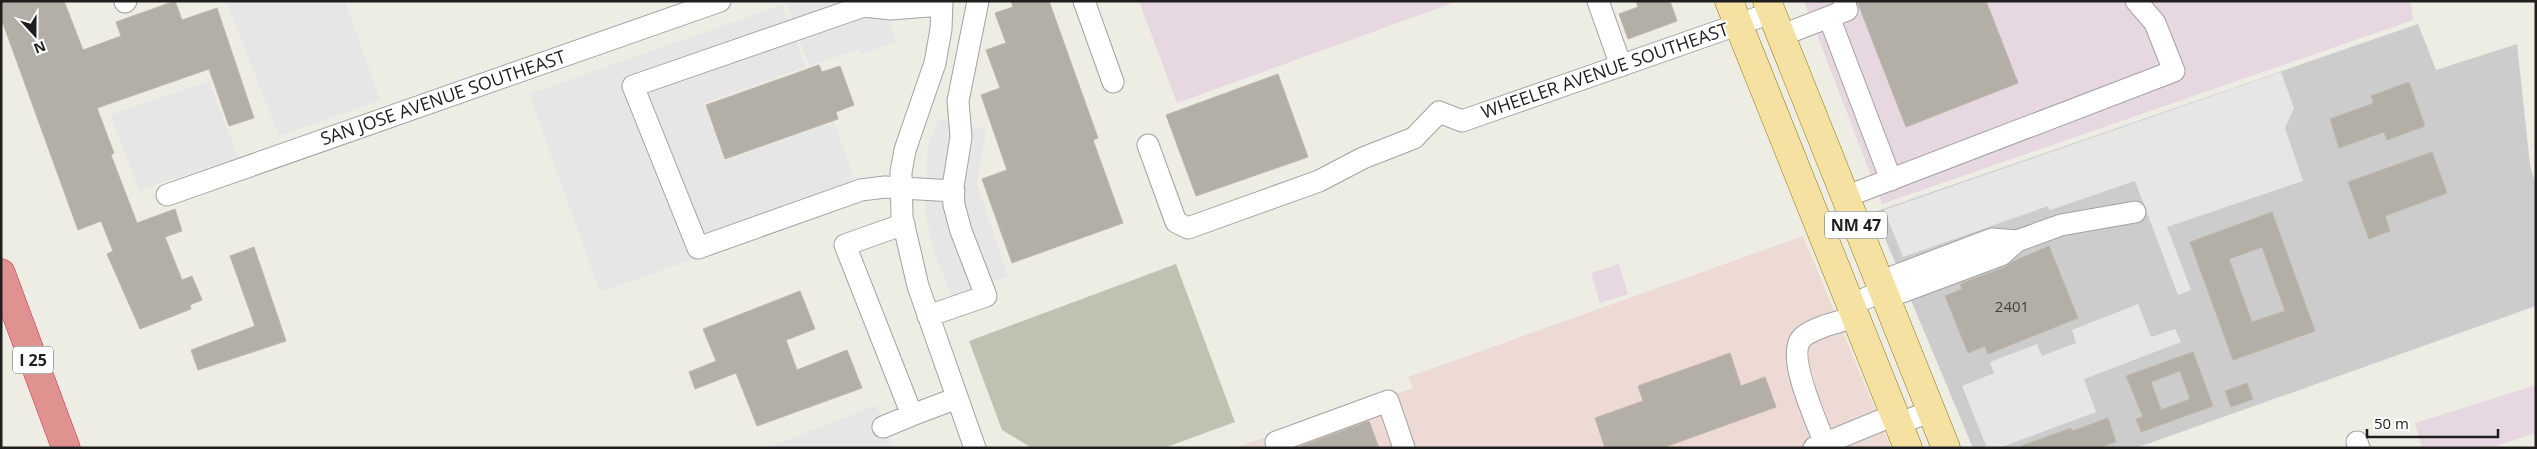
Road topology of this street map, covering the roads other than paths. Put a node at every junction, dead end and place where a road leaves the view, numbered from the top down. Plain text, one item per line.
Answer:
1 (720, 1) edge
2 (978, 1) edge
3 (1084, 1) edge
4 (1598, 1) edge
5 (1844, 1) edge
6 (2136, 1) edge
7 (942, 3) edge
8 (1733, 13) edge
9 (1773, 17) edge
10 (1828, 17) junction
11 (1622, 66) junction
12 (1112, 82) dead end
13 (1148, 145) dead end
14 (1891, 180) junction
15 (902, 188) junction
16 (954, 191) junction
17 (168, 195) dead end
18 (1845, 197) junction
19 (2135, 212) dead end
20 (904, 224) junction
21 (1, 273) edge
22 (1883, 290) junction
23 (1852, 311) junction
24 (928, 316) junction
25 (957, 398) junction
26 (1931, 411) junction
27 (912, 416) junction
28 (883, 427) dead end
29 (1900, 429) edge
30 (1831, 443) edge
31 (66, 448) edge
32 (975, 448) edge
33 (1278, 448) edge
34 (1404, 448) edge
35 (1946, 448) edge

1 - 17 street, SAN JOSE AVENUE SOUTHEAST
2 - 16 street
3 - 12 street
4 - 11 street
5 - 10 street, WHEELER AVENUE SOUTHEAST
6 - 14 street
7 - 15 street
7 - 15 street
8 - 9 street, WHEELER AVENUE SOUTHEAST
8 - 11 street, WHEELER AVENUE SOUTHEAST
8 - 23 main road, NM 47
9 - 10 street, WHEELER AVENUE SOUTHEAST
9 - 18 main road, NM 47
10 - 14 street
11 - 13 street, WHEELER AVENUE SOUTHEAST
14 - 18 street
15 - 16 street
15 - 20 street
16 - 24 street
18 - 22 main road, NM 47
19 - 22 street
20 - 24 street
20 - 27 street
21 - 31 highway, I 25
22 - 23 street
22 - 26 main road, NM 47
23 - 29 main road, NM 47
23 - 30 street
24 - 25 street
25 - 27 street
25 - 32 street
26 - 29 street
26 - 35 main road, NM 47
27 - 28 street
29 - 30 street
33 - 34 street

